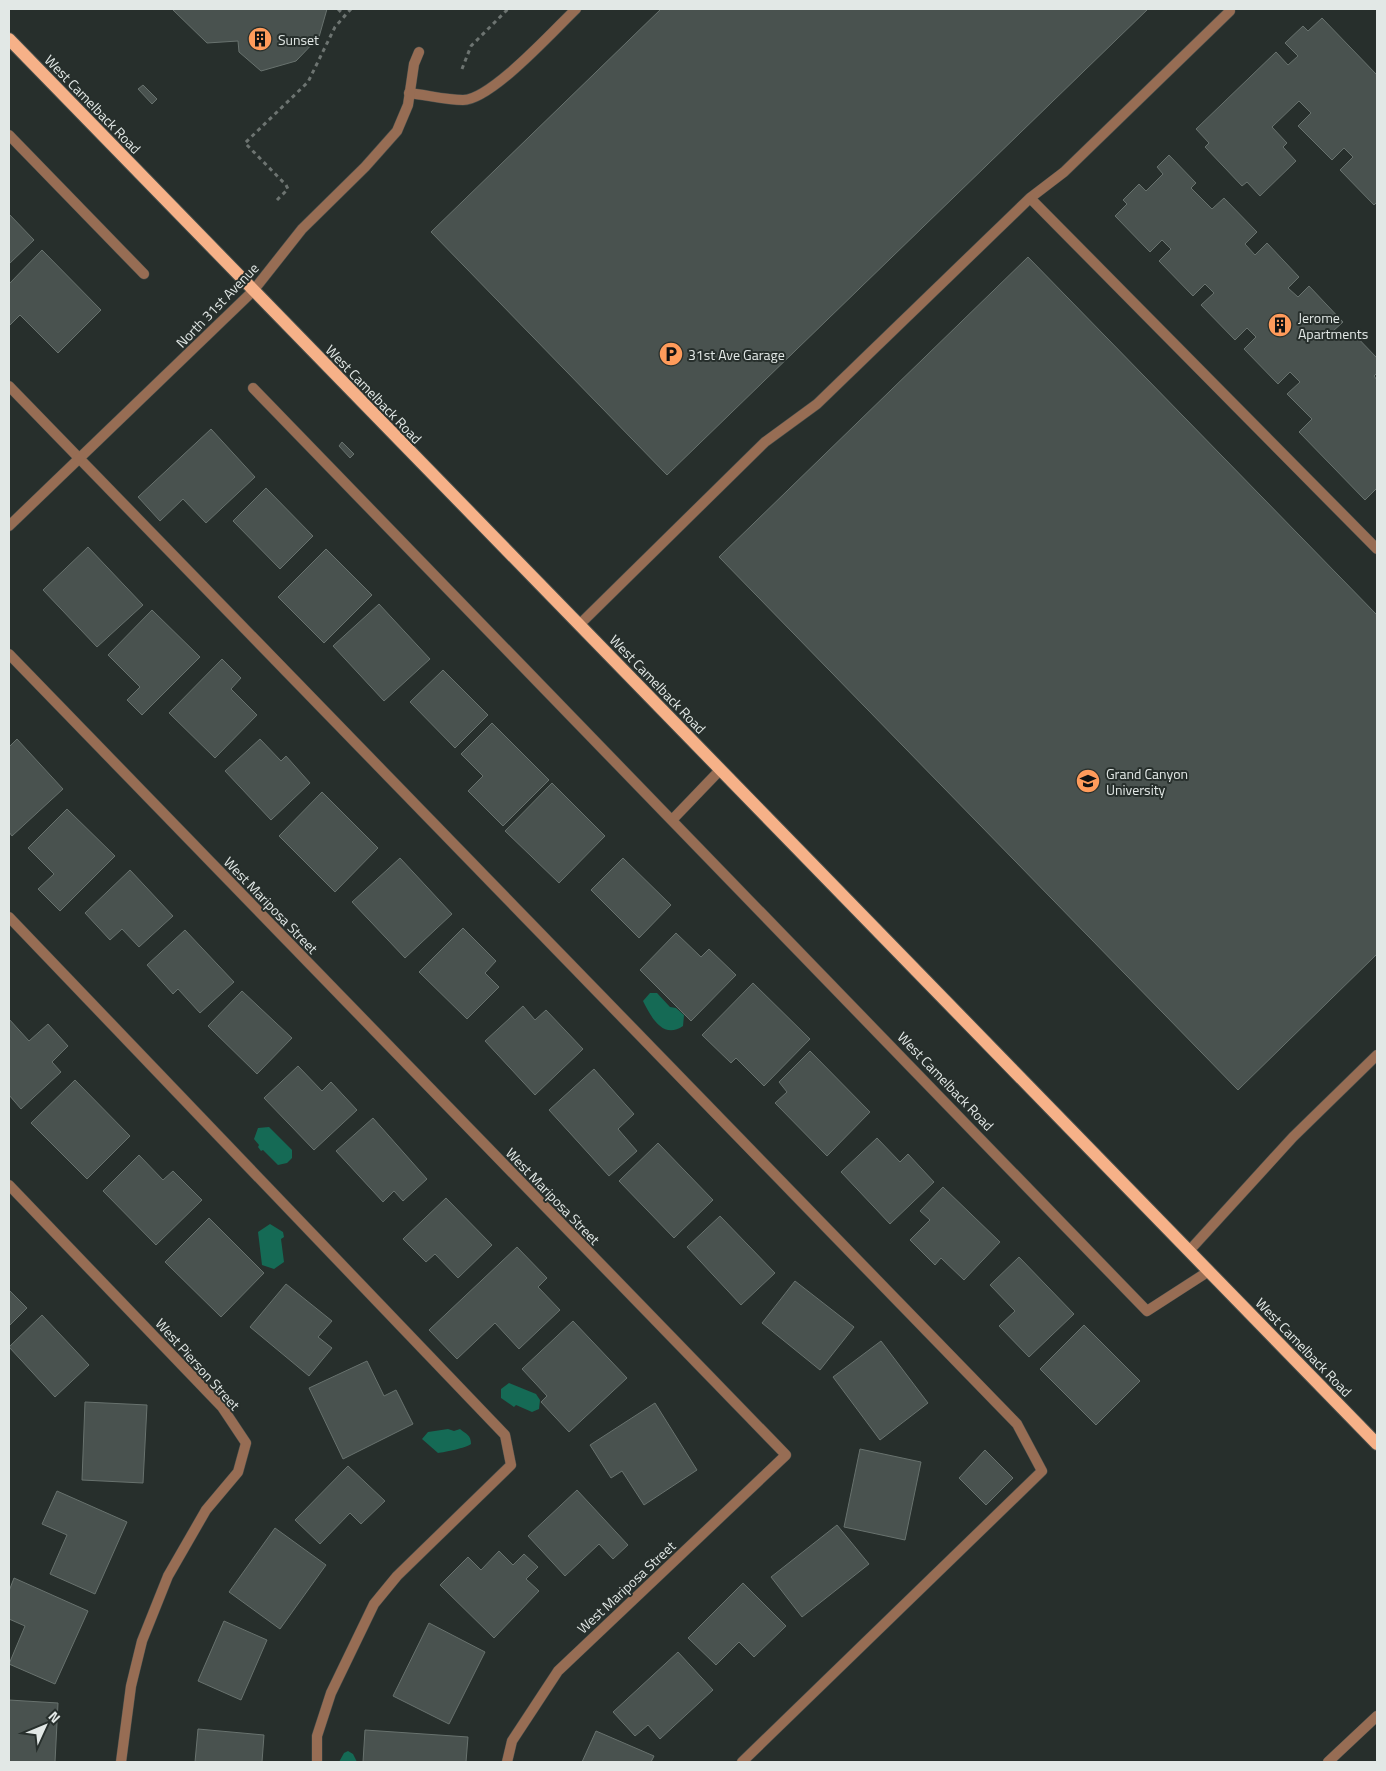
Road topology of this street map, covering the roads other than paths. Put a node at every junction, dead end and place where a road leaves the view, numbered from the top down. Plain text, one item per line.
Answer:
1 (576, 9) edge
2 (1232, 9) edge
3 (9, 39) edge
4 (419, 52) dead end
5 (410, 92) junction
6 (9, 134) edge
7 (1030, 198) junction
8 (144, 274) dead end
9 (253, 291) junction
10 (9, 386) edge
11 (253, 388) dead end
12 (79, 458) junction
13 (9, 526) edge
14 (1377, 533) edge
15 (1369, 540) junction
16 (1377, 549) edge
17 (579, 625) junction
18 (9, 654) edge
19 (720, 770) junction
20 (673, 820) junction
21 (9, 917) edge
22 (1377, 1054) edge
23 (9, 1185) edge
24 (1189, 1251) junction
25 (1209, 1271) junction
26 (1377, 1444) edge
27 (1377, 1716) edge
28 (121, 1762) edge
29 (317, 1762) edge
30 (507, 1762) edge
31 (742, 1762) edge
32 (1328, 1762) edge

1 - 5 street
2 - 7 street
3 - 9 main road, West Camelback Road
4 - 5 street, North 31st Avenue
5 - 9 street, North 31st Avenue
6 - 8 street
7 - 15 street
7 - 17 street
9 - 12 street, North 31st Avenue
9 - 17 main road, West Camelback Road
10 - 12 street
11 - 20 street, West Camelback Road
12 - 13 street, North 31st Avenue
12 - 31 street
14 - 15 street
15 - 16 street
17 - 19 main road, West Camelback Road
18 - 30 street, West Mariposa Street
19 - 20 street
19 - 24 main road, West Camelback Road
20 - 25 street, West Camelback Road
21 - 29 street
22 - 24 street
23 - 28 street, West Pierson Street
24 - 25 main road, West Camelback Road
25 - 26 main road, West Camelback Road
27 - 32 street

